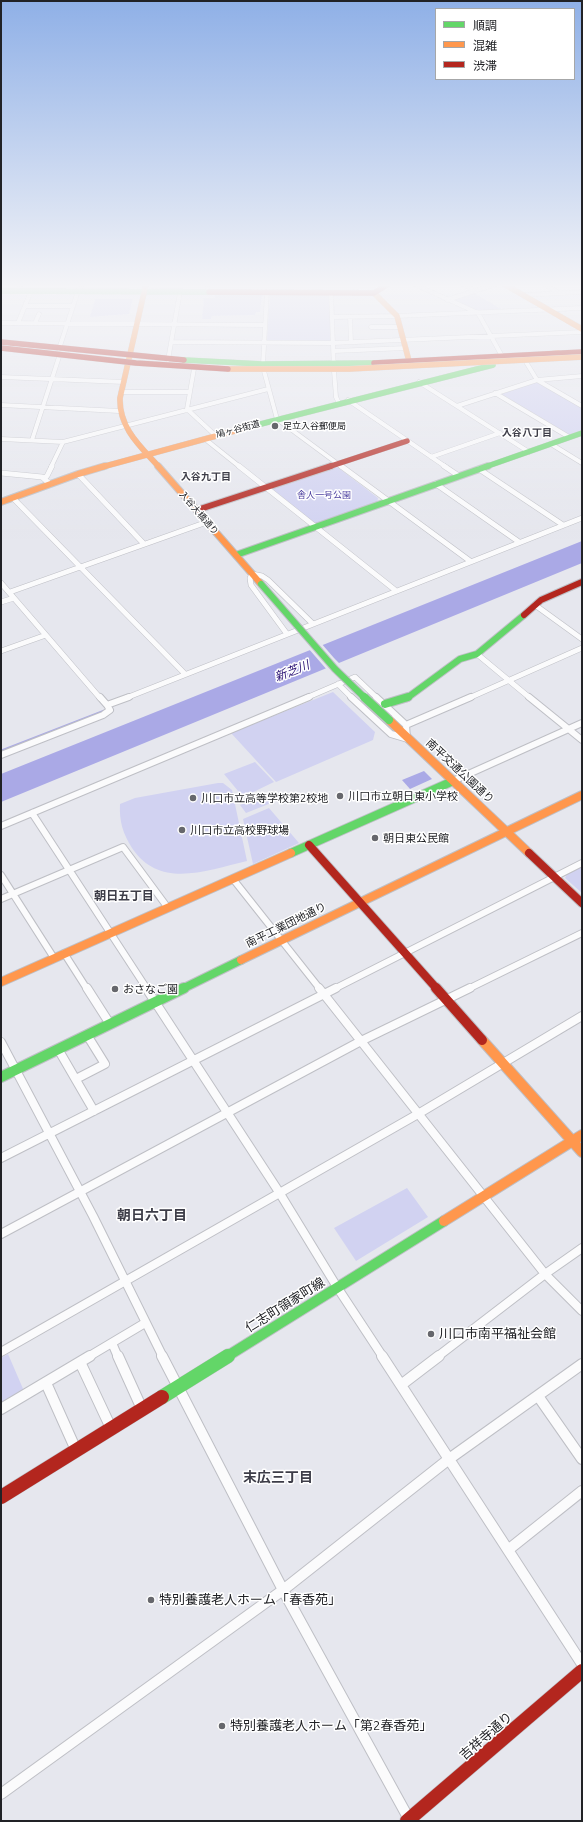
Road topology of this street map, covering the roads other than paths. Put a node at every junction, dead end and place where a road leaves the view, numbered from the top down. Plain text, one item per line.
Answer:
1 (55, 369) edge
2 (127, 369) edge
3 (194, 369) edge
4 (246, 369) edge
5 (266, 369) edge
6 (311, 369) edge
7 (334, 369) edge
8 (436, 369) edge
9 (468, 369) edge
10 (528, 369) edge
11 (582, 376) edge
12 (1, 377) edge
13 (52, 379) junction
14 (428, 380) junction
15 (537, 380) junction
16 (124, 382) junction
17 (419, 382) junction
18 (268, 389) junction
19 (121, 392) junction
20 (190, 392) junction
21 (495, 393) junction
22 (344, 402) junction
23 (1, 405) edge
24 (457, 406) junction
25 (582, 406) edge
26 (41, 407) junction
27 (188, 409) junction
28 (119, 411) junction
29 (277, 419) junction
30 (124, 425) junction
31 (500, 433) junction
32 (582, 433) edge
33 (216, 436) junction
34 (569, 437) junction
35 (1, 439) edge
36 (205, 439) junction
37 (32, 440) junction
38 (407, 441) junction
39 (63, 442) junction
40 (551, 444) junction
41 (529, 452) junction
42 (146, 454) junction
43 (431, 457) junction
44 (582, 463) edge
45 (338, 464) junction
46 (479, 469) junction
47 (1, 474) edge
48 (78, 474) junction
49 (460, 476) junction
50 (47, 481) junction
51 (436, 484) junction
52 (265, 487) junction
53 (13, 498) junction
54 (389, 501) junction
55 (1, 502) edge
56 (197, 510) junction
57 (582, 518) edge
58 (207, 522) junction
59 (563, 525) junction
60 (315, 527) junction
61 (519, 542) junction
62 (144, 544) junction
63 (236, 555) junction
64 (470, 562) junction
65 (81, 566) junction
66 (252, 574) junction
67 (582, 582) edge
68 (1, 583) edge
69 (395, 590) junction
70 (10, 592) junction
71 (14, 598) junction
72 (1, 602) edge
73 (535, 605) junction
74 (313, 624) junction
75 (287, 634) junction
76 (46, 635) junction
77 (582, 639) edge
78 (582, 648) edge
79 (1, 651) edge
80 (477, 654) junction
81 (322, 656) joint
82 (184, 673) junction
83 (510, 680) junction
84 (338, 684) junction
85 (385, 704) junction
86 (107, 705) junction
87 (582, 723) edge
88 (406, 725) junction
89 (569, 729) junction
90 (408, 738) junction
91 (582, 740) edge
92 (1, 755) edge
93 (453, 781) junction
94 (582, 795) edge
95 (32, 813) junction
96 (1, 826) edge
97 (507, 832) junction
98 (309, 845) junction
99 (582, 863) edge
100 (68, 870) junction
101 (1, 875) edge
102 (554, 877) junction
103 (233, 880) junction
104 (13, 894) junction
105 (1, 899) edge
106 (359, 903) junction
107 (582, 903) edge
108 (168, 908) junction
109 (110, 933) junction
110 (582, 933) edge
111 (281, 941) junction
112 (404, 953) junction
113 (64, 954) junction
114 (54, 958) junction
115 (1, 982) edge
116 (324, 995) junction
117 (446, 1000) junction
118 (156, 1002) junction
119 (582, 1016) edge
120 (110, 1024) junction
121 (87, 1035) junction
122 (361, 1041) junction
123 (1, 1042) edge
124 (58, 1049) junction
125 (193, 1061) junction
126 (503, 1063) junction
127 (16, 1070) junction
128 (1, 1077) edge
129 (76, 1079) junction
130 (94, 1110) junction
131 (227, 1113) junction
132 (418, 1114) junction
133 (49, 1133) junction
134 (582, 1135) edge
135 (572, 1141) junction
136 (582, 1152) edge
137 (1, 1158) edge
138 (80, 1192) junction
139 (279, 1192) junction
140 (484, 1196) junction
141 (1, 1234) edge
142 (582, 1248) edge
143 (545, 1274) junction
144 (126, 1282) junction
145 (337, 1287) junction
146 (582, 1311) edge
147 (145, 1323) junction
148 (112, 1343) junction
149 (1, 1352) edge
150 (80, 1362) junction
151 (582, 1364) edge
152 (46, 1383) junction
153 (401, 1385) junction
154 (178, 1386) junction
155 (538, 1396) junction
156 (1, 1409) edge
157 (142, 1409) junction
158 (111, 1428) junction
159 (76, 1450) junction
160 (450, 1459) junction
161 (582, 1459) edge
162 (582, 1491) edge
163 (1, 1496) edge
164 (508, 1550) junction
165 (283, 1590) junction
166 (582, 1664) edge
167 (582, 1671) edge
168 (1, 1794) edge
169 (409, 1820) edge

1 - 13 street
2 - 16 main road, 入谷大橋通り
3 - 20 street
4 - 6 main road, bridge
5 - 18 street
7 - 22 street
8 - 14 main road
9 - 14 main road, 鳩ヶ谷街道
10 - 15 street
11 - 15 street
12 - 13 street
13 - 16 street
13 - 26 street
14 - 17 main road, 鳩ヶ谷街道
15 - 21 street
15 - 25 street
16 - 19 main road, 入谷大橋通り
17 - 22 main road, 鳩ヶ谷街道
17 - 24 street
18 - 27 street
18 - 29 street
19 - 20 street
19 - 28 main road, 入谷大橋通り
20 - 27 street
21 - 24 street
21 - 34 street
22 - 29 main road, 鳩ヶ谷街道
22 - 38 street
23 - 26 street
24 - 31 street
26 - 28 street
26 - 37 street
27 - 30 street
27 - 33 street
28 - 30 main road, 入谷大橋通り
29 - 33 main road, 鳩ヶ谷街道
29 - 45 street
30 - 39 street
30 - 42 main road, 入谷大橋通り
31 - 41 street
31 - 43 street
32 - 34 main road
33 - 36 main road, 鳩ヶ谷街道
34 - 40 main road
35 - 37 street
36 - 42 main road, 鳩ヶ谷街道
36 - 52 street
37 - 39 street
38 - 43 street
38 - 45 main road
39 - 50 street
40 - 41 main road
40 - 44 street
41 - 46 main road
42 - 48 main road, 鳩ヶ谷街道
42 - 56 main road, 入谷大橋通り
43 - 49 street
45 - 52 main road
45 - 54 street
46 - 49 main road
46 - 59 street
47 - 50 street
48 - 50 main road, 鳩ヶ谷街道
48 - 62 street
49 - 51 main road
50 - 53 main road, 鳩ヶ谷街道
51 - 54 main road
51 - 61 street
52 - 56 main road
52 - 60 street
53 - 55 main road, 鳩ヶ谷街道
53 - 65 street
54 - 60 main road
54 - 64 street
56 - 58 main road, 入谷大橋通り
57 - 59 street
58 - 62 street
58 - 63 main road, 入谷大橋通り
59 - 61 street
60 - 63 main road
60 - 69 street
61 - 64 street
62 - 65 street
63 - 66 main road, 入谷大橋通り
64 - 69 street
65 - 70 street
65 - 82 street
66 - 74 street
66 - 75 street
66 - 81 main road, 入谷大橋通り, bridge
67 - 73 main road
68 - 70 street
69 - 74 street
70 - 71 street
71 - 72 street
71 - 76 street
73 - 77 street
73 - 80 main road
74 - 75 street
75 - 82 street
76 - 79 street
76 - 86 street
78 - 83 street
80 - 83 street
80 - 85 main road
81 - 90 main road, 南平交通公園通り, bridge
82 - 86 street
83 - 88 street
83 - 89 street
84 - 85 street
84 - 90 street
84 - 95 street
85 - 88 street
86 - 92 street
87 - 89 street
88 - 90 street
89 - 91 street
89 - 93 street
90 - 93 main road, 南平交通公園通り
93 - 97 main road, 南平交通公園通り
93 - 98 main road
94 - 97 main road, 南平工業団地通り
95 - 96 street
95 - 100 street
97 - 102 main road, 南平交通公園通り
97 - 106 main road, 南平工業団地通り
98 - 103 main road
98 - 106 main road
99 - 102 street
100 - 104 street
100 - 108 street
100 - 109 street
101 - 104 street
102 - 107 main road, 南平交通公園通り
102 - 112 street
103 - 108 main road
103 - 111 street
104 - 105 street
104 - 114 street
106 - 111 main road, 南平工業団地通り
106 - 112 main road
108 - 109 main road
109 - 113 main road
109 - 118 street
110 - 117 street
111 - 116 street
111 - 118 main road, 南平工業団地通り
112 - 116 street
112 - 117 main road
113 - 114 main road
113 - 120 street
114 - 115 main road
116 - 122 street
116 - 125 street
117 - 122 street
117 - 126 main road
118 - 120 main road, 南平工業団地通り
118 - 125 street
119 - 126 street
120 - 121 main road, 南平工業団地通り
121 - 124 main road, 南平工業団地通り
121 - 129 street
122 - 131 street
122 - 132 street
123 - 127 street
124 - 127 main road, 南平工業団地通り
124 - 129 street
125 - 130 street
125 - 131 street
126 - 132 street
126 - 135 main road
127 - 128 main road, 南平工業団地通り
127 - 133 street
129 - 130 street
130 - 133 street
131 - 138 street
131 - 139 street
132 - 139 street
132 - 140 street
133 - 137 street
133 - 138 street
134 - 135 main road, 仁志町領家町線
135 - 136 main road
135 - 140 main road, 仁志町領家町線
138 - 141 street
138 - 144 street
139 - 144 street
139 - 145 street
140 - 143 street
140 - 145 main road, 仁志町領家町線
142 - 143 street
143 - 146 street
143 - 153 street
144 - 147 street
144 - 149 street
145 - 153 street
145 - 154 main road, 仁志町領家町線
147 - 148 street
147 - 154 street
148 - 150 street
148 - 157 street
150 - 152 street
150 - 158 street
151 - 155 street
152 - 156 street
152 - 159 street
153 - 160 street
154 - 157 main road, 仁志町領家町線
154 - 165 street
155 - 160 street
155 - 161 street
157 - 158 main road, 仁志町領家町線
158 - 159 main road, 仁志町領家町線
159 - 163 main road, 仁志町領家町線
160 - 164 street
160 - 165 street
162 - 164 street
164 - 166 street
165 - 168 street
165 - 169 street
167 - 169 main road, 吉祥寺通り

